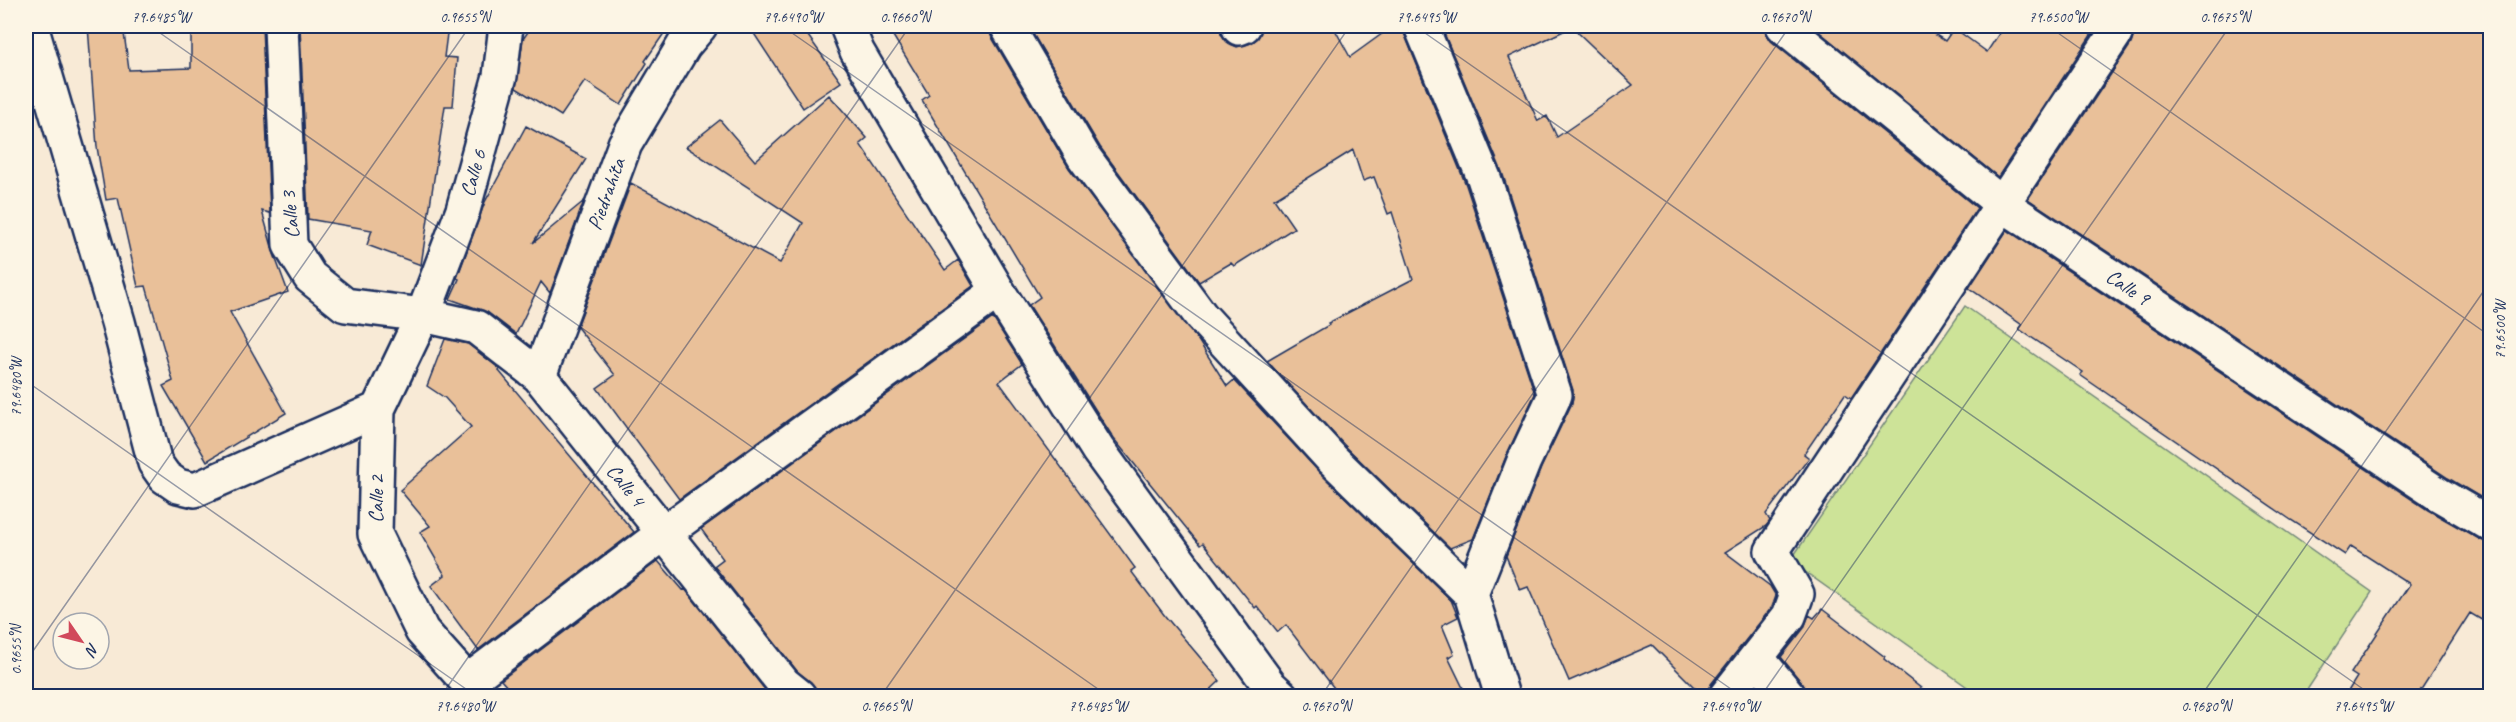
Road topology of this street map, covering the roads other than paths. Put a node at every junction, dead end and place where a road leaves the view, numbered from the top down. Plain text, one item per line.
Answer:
1 (31, 26) edge
2 (281, 26) edge
3 (506, 26) edge
4 (700, 26) edge
5 (847, 26) edge
6 (1007, 26) edge
7 (1421, 26) edge
8 (1783, 26) edge
9 (2116, 26) edge
10 (2002, 204) junction
11 (998, 291) junction
12 (423, 315) junction
13 (538, 376) junction
14 (378, 409) junction
15 (2490, 524) edge
16 (664, 533) junction
17 (1471, 594) junction
18 (1757, 658) junction
19 (474, 689) edge
20 (799, 696) edge
21 (1281, 696) edge
22 (1502, 696) edge
23 (1726, 696) edge
24 (1789, 696) edge

1 - 14 street
2 - 12 street, Calle 3
3 - 12 street, Calle 6
4 - 13 street, Piedrahíta
5 - 11 street
6 - 17 street
7 - 17 street
8 - 10 street, Calle 9
9 - 10 street
10 - 15 street, Calle 9
10 - 18 street
11 - 16 street
11 - 21 street
12 - 13 street, Calle 4
12 - 14 street, Calle 2
13 - 16 street, Calle 4
14 - 19 street, Calle 2
16 - 19 street
16 - 20 street, Calle 4
17 - 22 street
18 - 23 street
18 - 24 street

